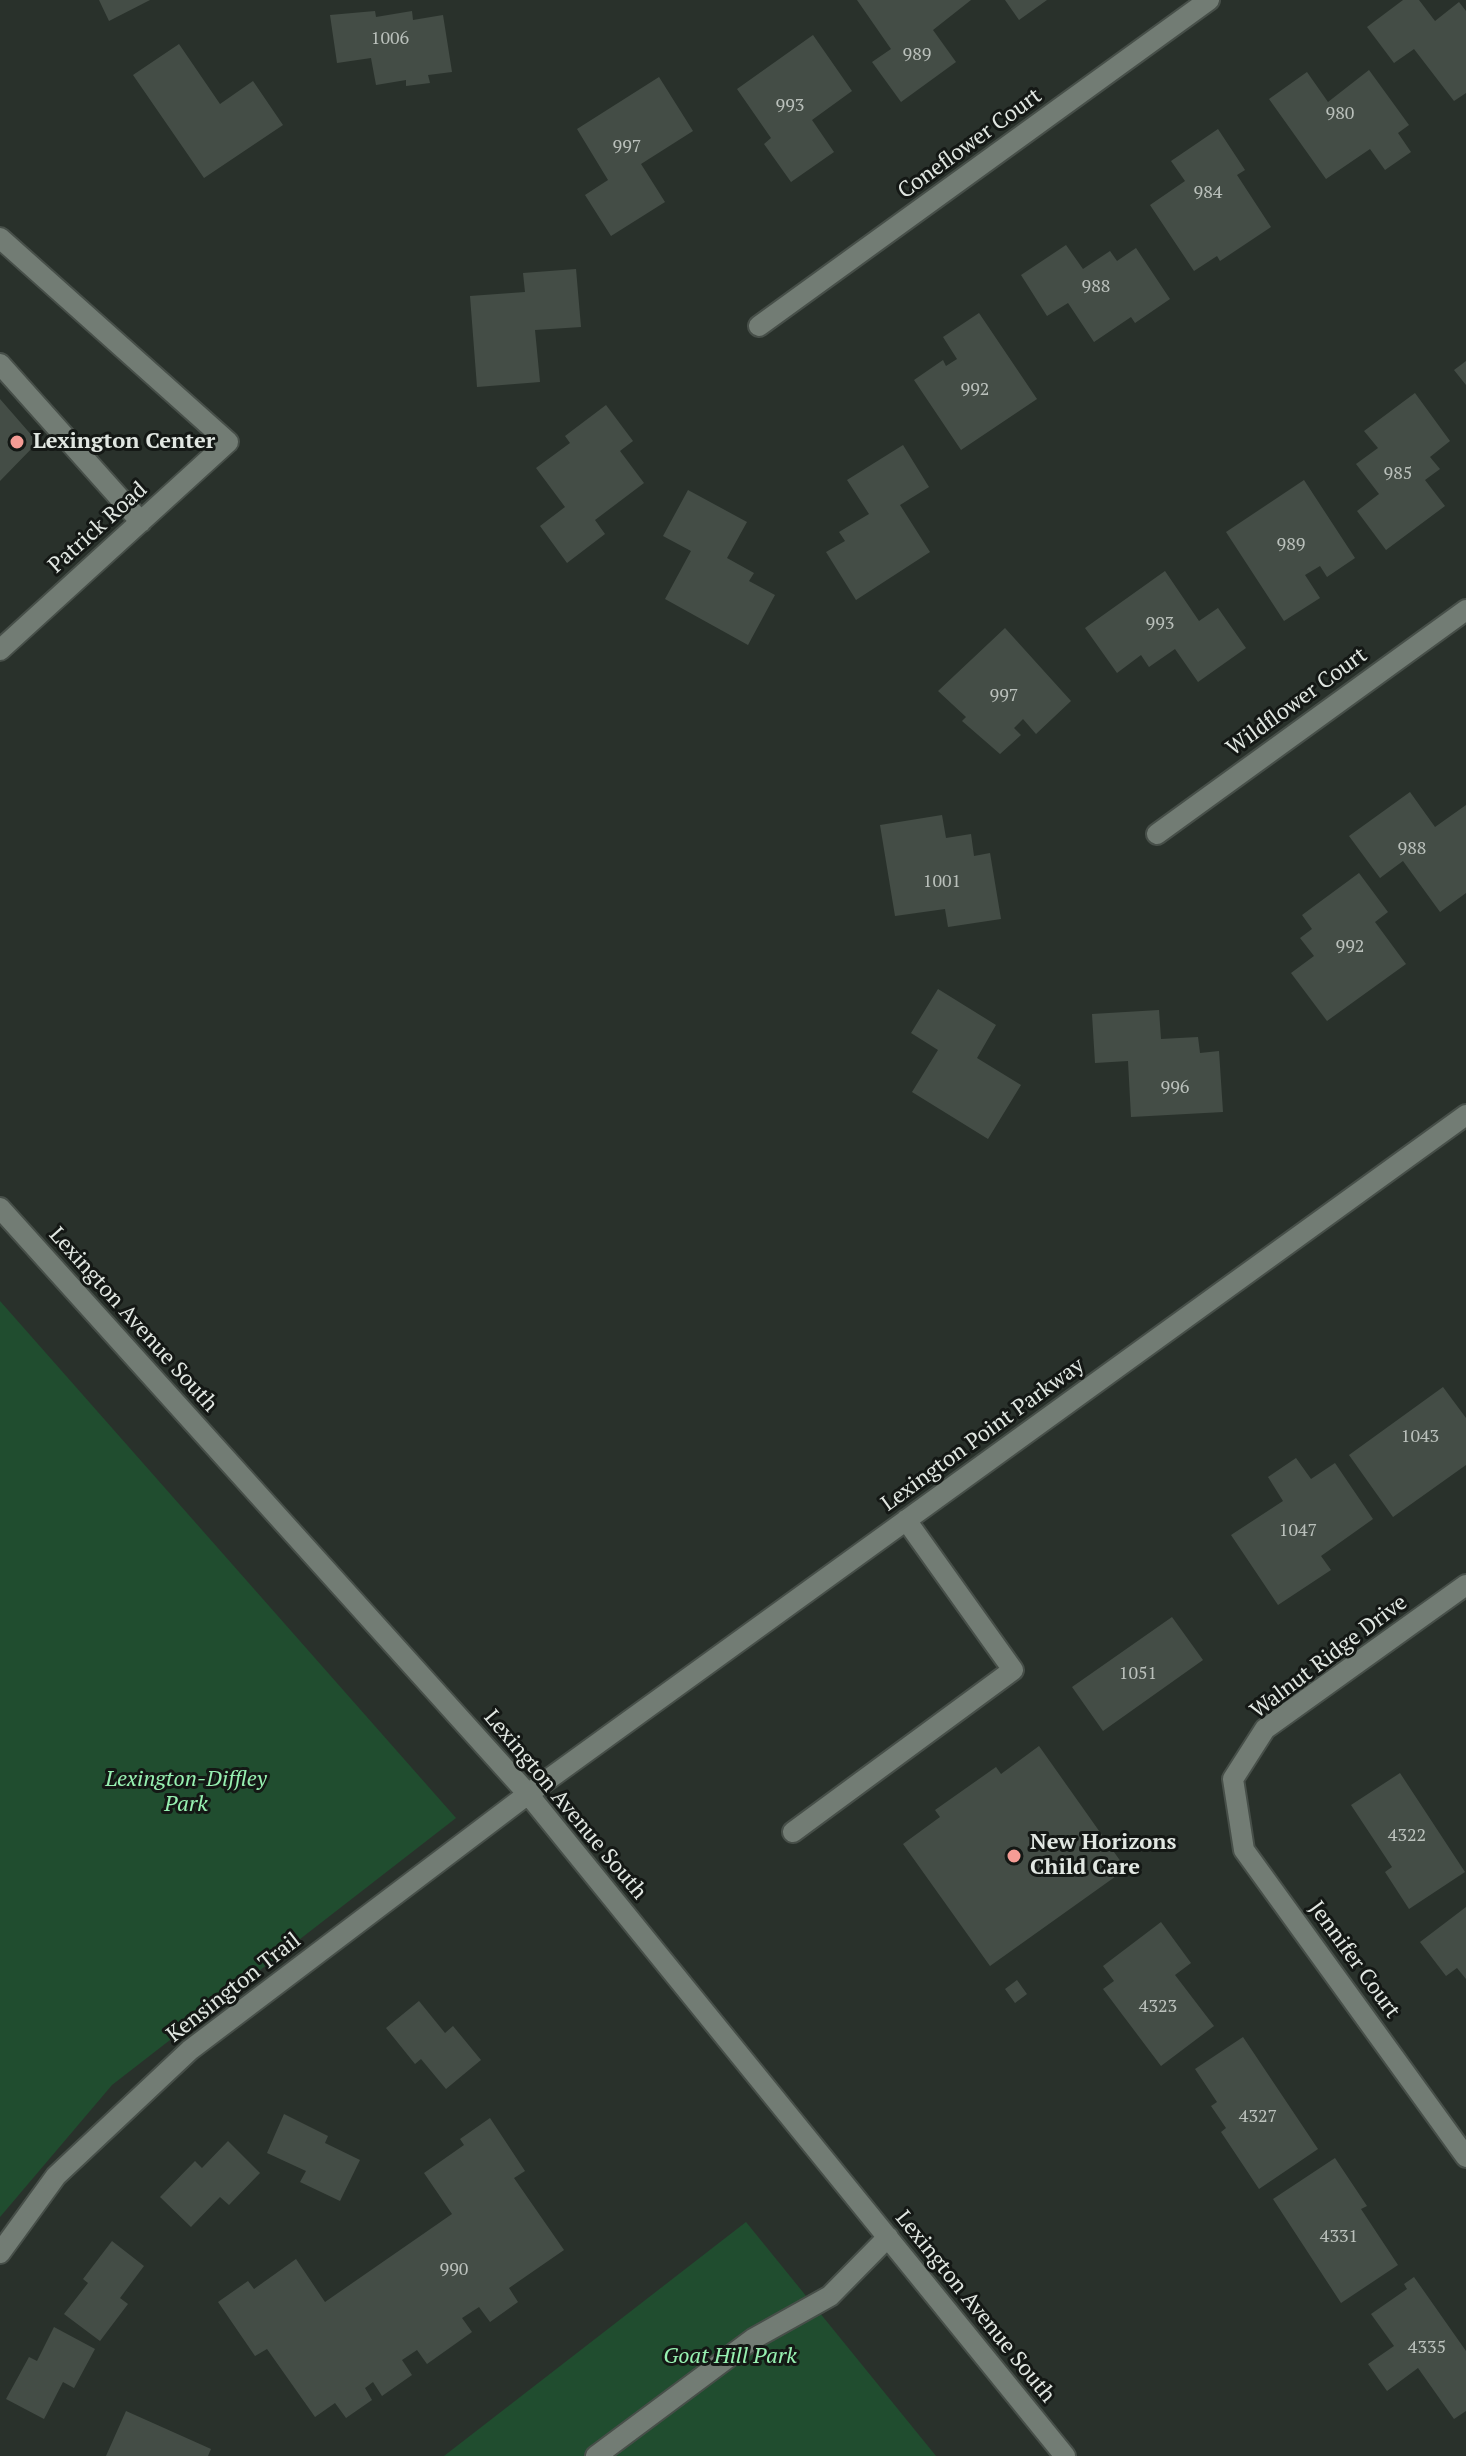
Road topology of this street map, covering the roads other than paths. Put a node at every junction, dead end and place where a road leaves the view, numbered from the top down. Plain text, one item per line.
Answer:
1 (1209, 0) edge
2 (0, 238) edge
3 (759, 326) dead end
4 (0, 364) edge
5 (141, 522) junction
6 (1466, 610) edge
7 (0, 650) edge
8 (1157, 834) dead end
9 (1466, 1115) edge
10 (0, 1208) edge
11 (906, 1520) junction
12 (1466, 1585) edge
13 (1233, 1779) joint
14 (528, 1794) junction
15 (793, 1832) dead end
16 (1466, 2157) edge
17 (888, 2237) junction
18 (0, 2253) edge
19 (596, 2456) edge
20 (1065, 2456) edge

1 - 3 street, Coneflower Court
2 - 5 street, Patrick Road
4 - 5 street
5 - 7 street, Patrick Road
6 - 8 street, Wildflower Court
9 - 11 street, Lexington Point Parkway
10 - 14 street, Lexington Avenue South
11 - 14 street, Lexington Point Parkway
11 - 15 street
12 - 13 street, Walnut Ridge Drive
13 - 16 street, Jennifer Court
14 - 17 street, Lexington Avenue South
14 - 18 street, Kensington Trail
17 - 19 street
17 - 20 street, Lexington Avenue South

